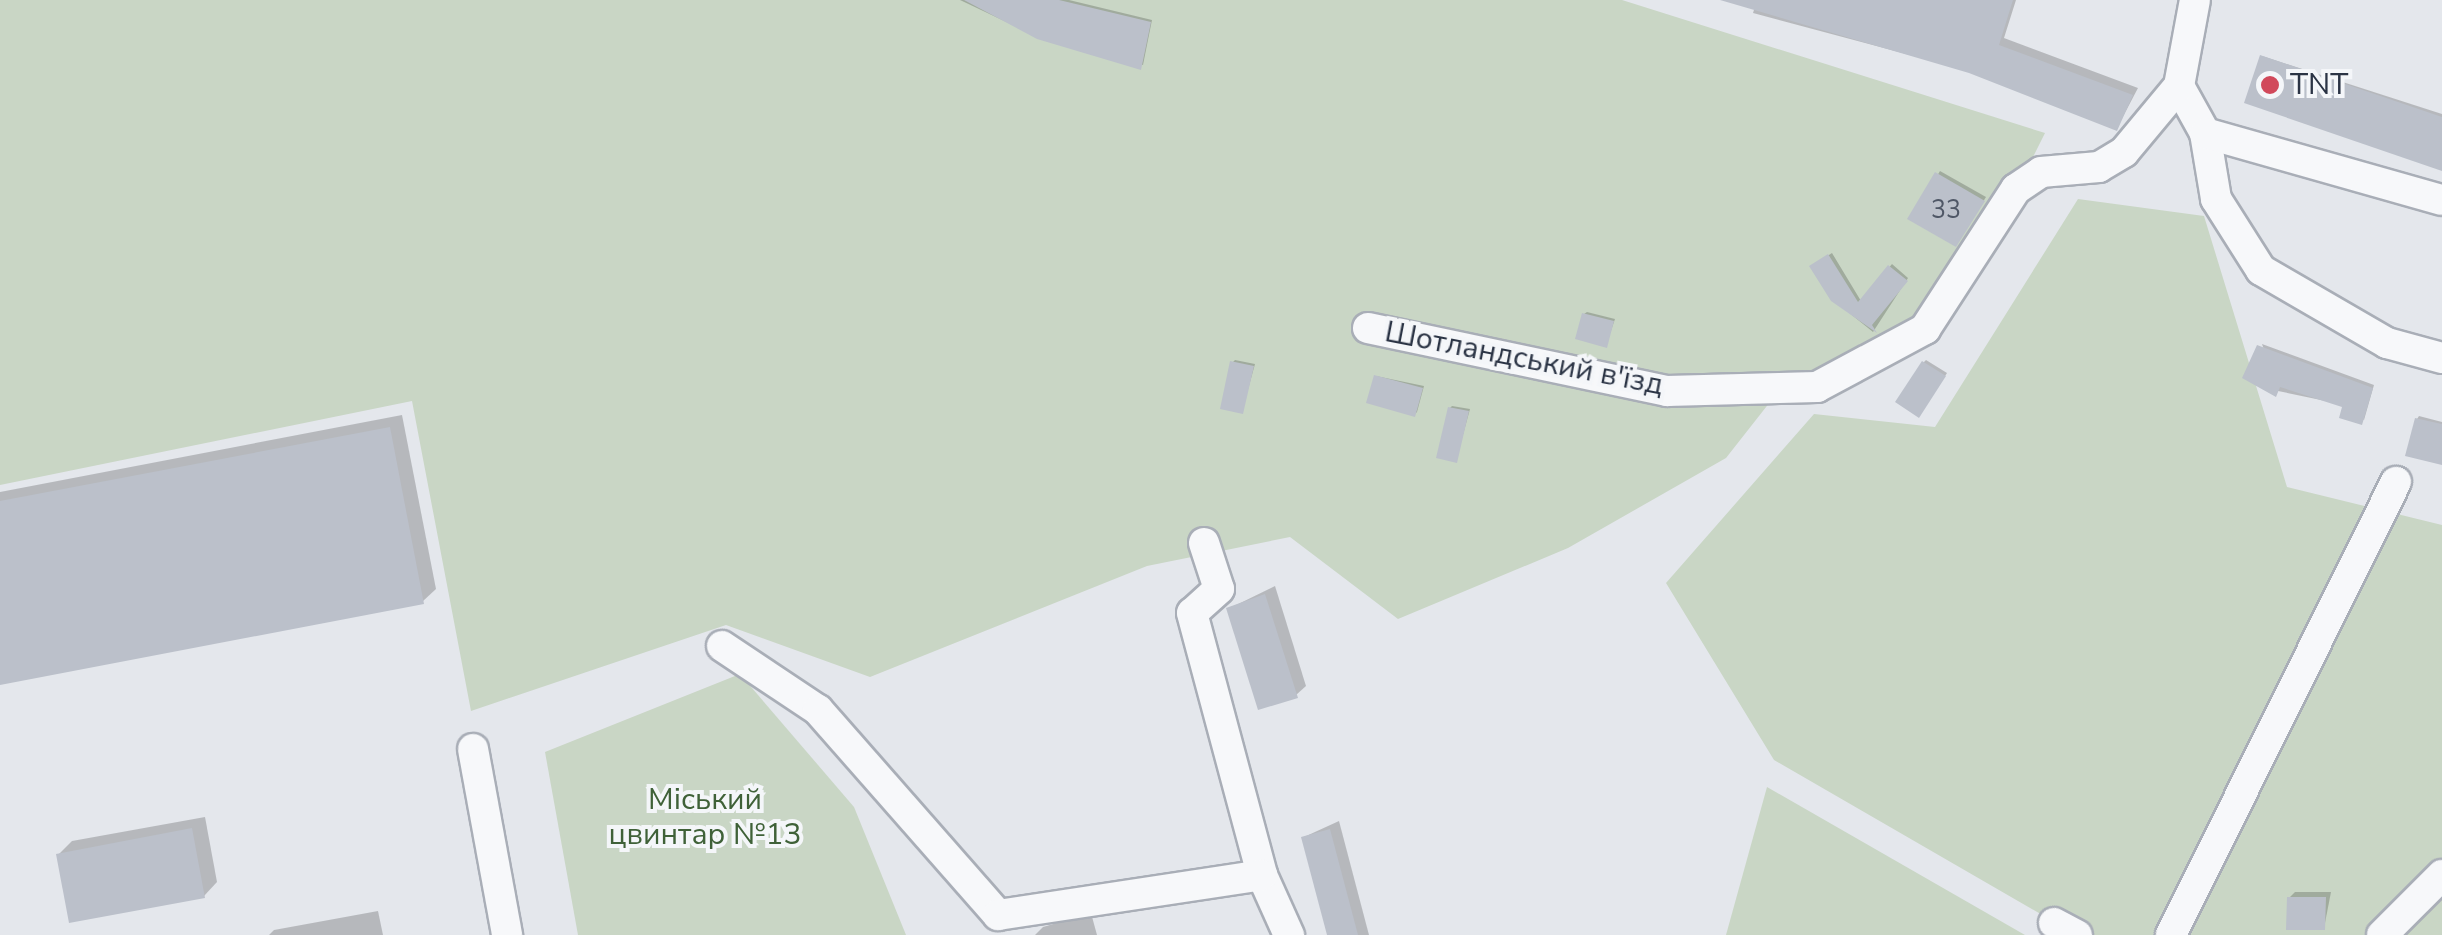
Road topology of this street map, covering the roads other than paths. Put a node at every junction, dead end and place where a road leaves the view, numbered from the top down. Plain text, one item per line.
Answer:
1 (2195, 0) edge
2 (2180, 86) junction
3 (2204, 133) junction
4 (2442, 200) edge
5 (1368, 328) dead end
6 (2442, 358) edge
7 (2396, 482) dead end
8 (1204, 543) dead end
9 (722, 646) dead end
10 (473, 749) dead end
11 (1262, 875) junction
12 (2442, 875) edge
13 (507, 935) edge
14 (1289, 935) edge
15 (2171, 935) edge
16 (2382, 935) edge

1 - 2 street
2 - 3 street
2 - 5 street, Шотландський в'їзд
3 - 4 street
3 - 6 street
7 - 15 street
8 - 11 street
9 - 11 street
10 - 13 street
11 - 14 street
12 - 16 street

